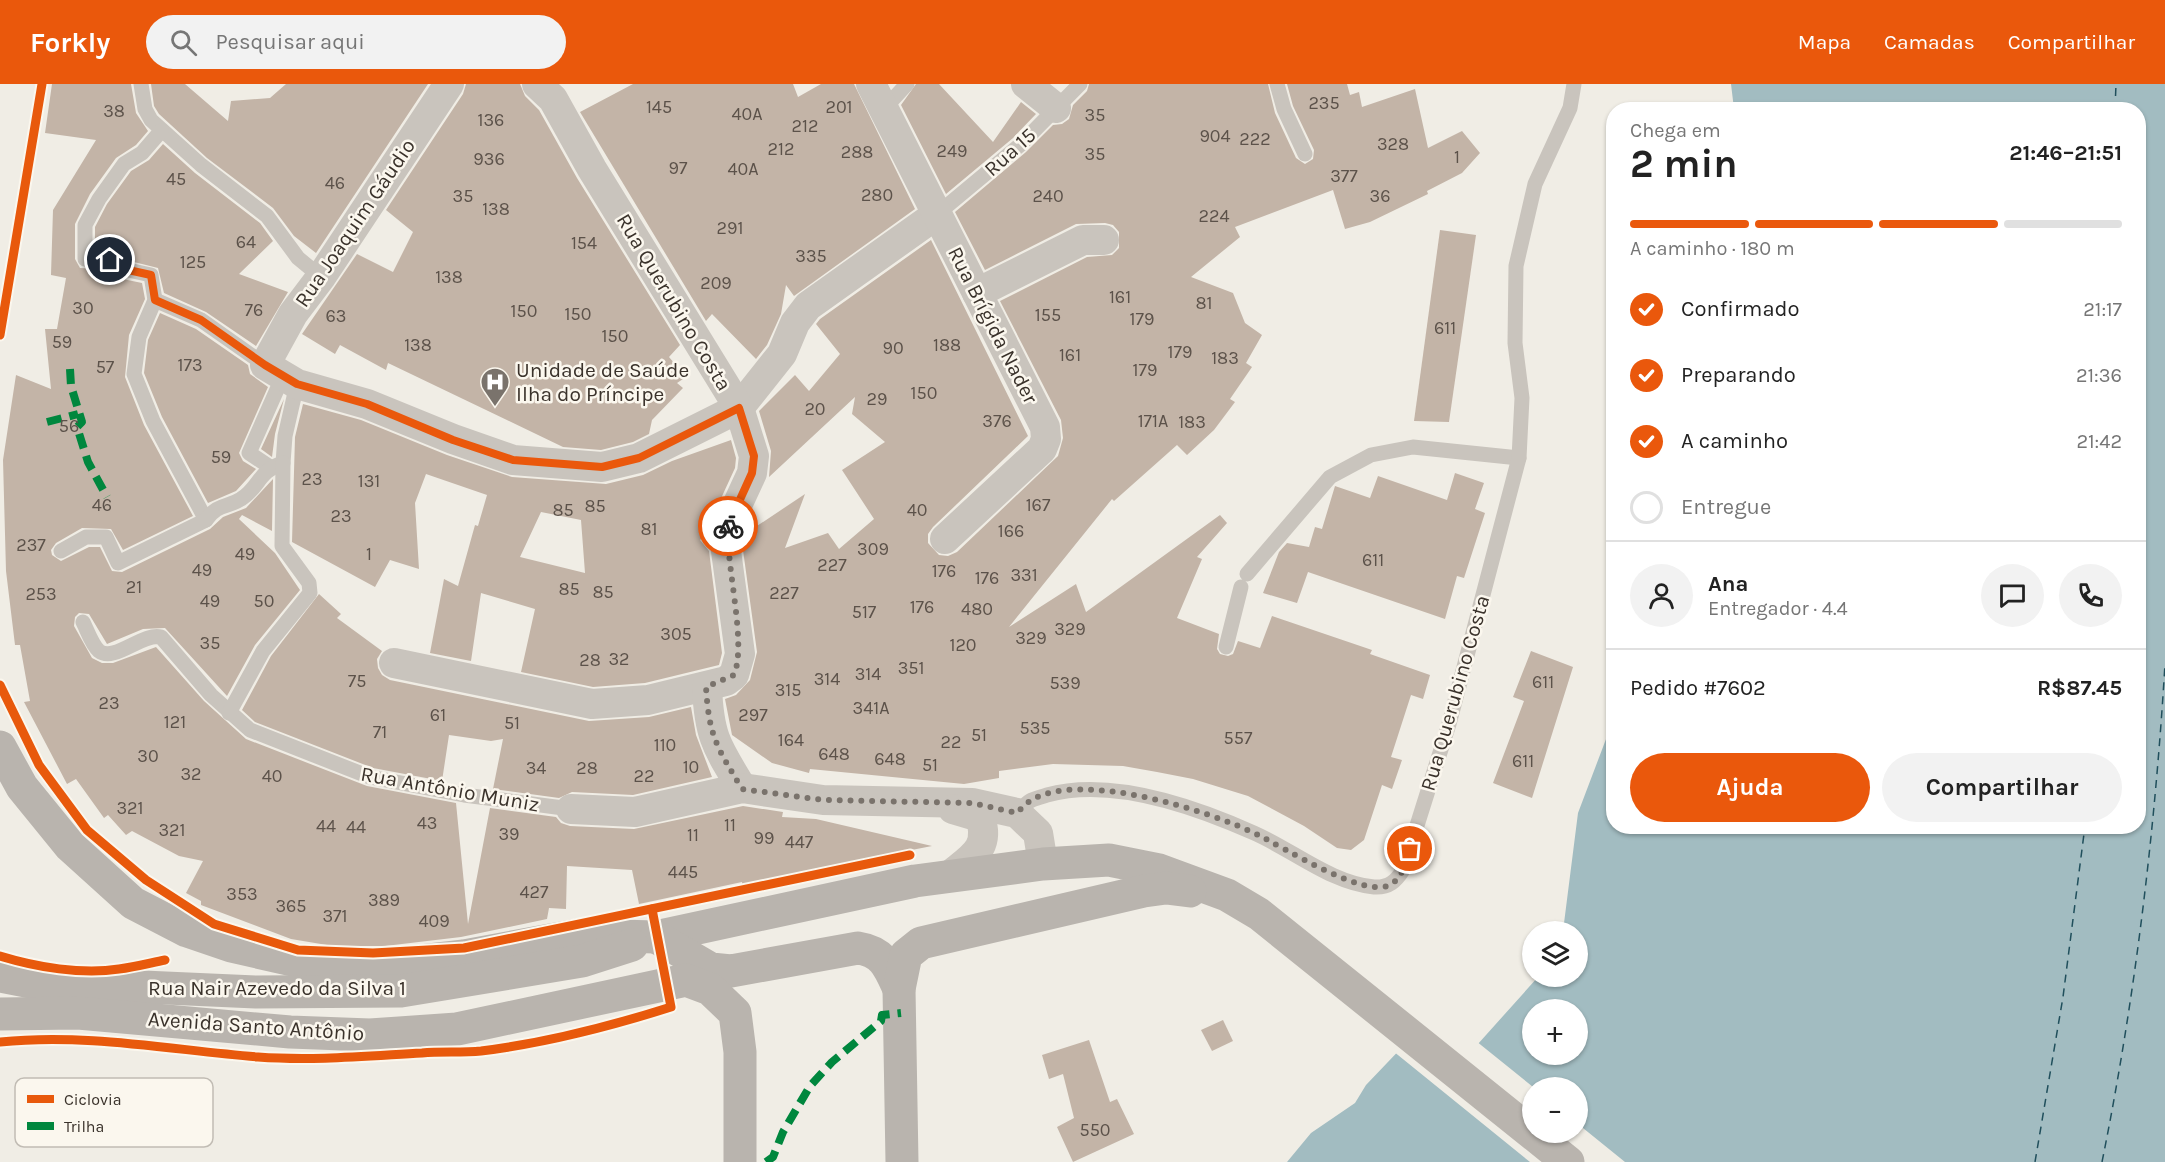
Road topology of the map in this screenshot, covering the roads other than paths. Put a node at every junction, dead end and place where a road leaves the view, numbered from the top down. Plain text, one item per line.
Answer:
1 (141, 84) edge
2 (449, 84) edge
3 (539, 84) edge
4 (907, 84) edge
5 (1026, 84) edge
6 (1080, 84) edge
7 (1277, 84) edge
8 (1574, 84) edge
9 (877, 97) edge
10 (1056, 108) junction
11 (161, 131) junction
12 (1305, 153) dead end
13 (936, 215) junction
14 (1104, 240) dead end
15 (321, 277) junction
16 (977, 293) junction
17 (155, 300) junction
18 (282, 375) junction
19 (739, 408) junction
20 (1519, 458) junction
21 (276, 465) junction
22 (206, 519) junction
23 (945, 539) dead end
24 (61, 551) dead end
25 (83, 621) dead end
26 (1226, 647) dead end
27 (394, 663) dead end
28 (706, 687) junction
29 (229, 713) junction
30 (0, 747) edge
31 (742, 789) junction
32 (926, 803) junction
33 (571, 809) joint
34 (1017, 813) junction
35 (1043, 864) junction
36 (951, 875) junction
37 (1227, 895) junction
38 (985, 927) junction
39 (656, 937) junction
40 (0, 976) edge
41 (899, 989) junction
42 (0, 1014) edge
43 (740, 1162) edge
44 (902, 1162) edge
45 (1568, 1162) edge

1 - 11 lane
2 - 15 street, Rua Joaquim Gáudio
3 - 19 street, Rua Querubino Costa
4 - 9 lane
5 - 10 street
6 - 10 lane, Rua 15
7 - 12 lane
8 - 20 lane
9 - 13 street, Rua Brígida Nader
10 - 13 lane, Rua 15
11 - 15 lane
11 - 17 lane
13 - 16 street, Rua Brígida Nader
13 - 19 street
14 - 16 street
15 - 18 street, Rua Joaquim Gáudio
16 - 23 street, Rua Brígida Nader
17 - 18 lane
17 - 22 lane
18 - 19 street
18 - 21 lane, Rua Joaquim Gáudio
18 - 21 lane
19 - 28 street, Rua Querubino Costa
20 - 26 lane
20 - 34 lane, Rua Querubino Costa
21 - 22 lane
21 - 29 lane, Rua Joaquim Gáudio
22 - 24 lane
25 - 29 lane, Rua Antônio Muniz
27 - 28 street
28 - 31 street
29 - 33 lane, Rua Antônio Muniz
30 - 39 main road
31 - 32 street
31 - 33 street, Rua Antônio Muniz
32 - 34 street
32 - 36 street
34 - 35 street
35 - 36 main road
35 - 37 main road
35 - 38 main road
36 - 39 main road
37 - 38 main road
37 - 45 main road
38 - 41 main road
39 - 40 main road, Rua Nair Azevedo da Silva 1
39 - 41 main road
41 - 44 main road
42 - 43 main road, Avenida Santo Antônio

